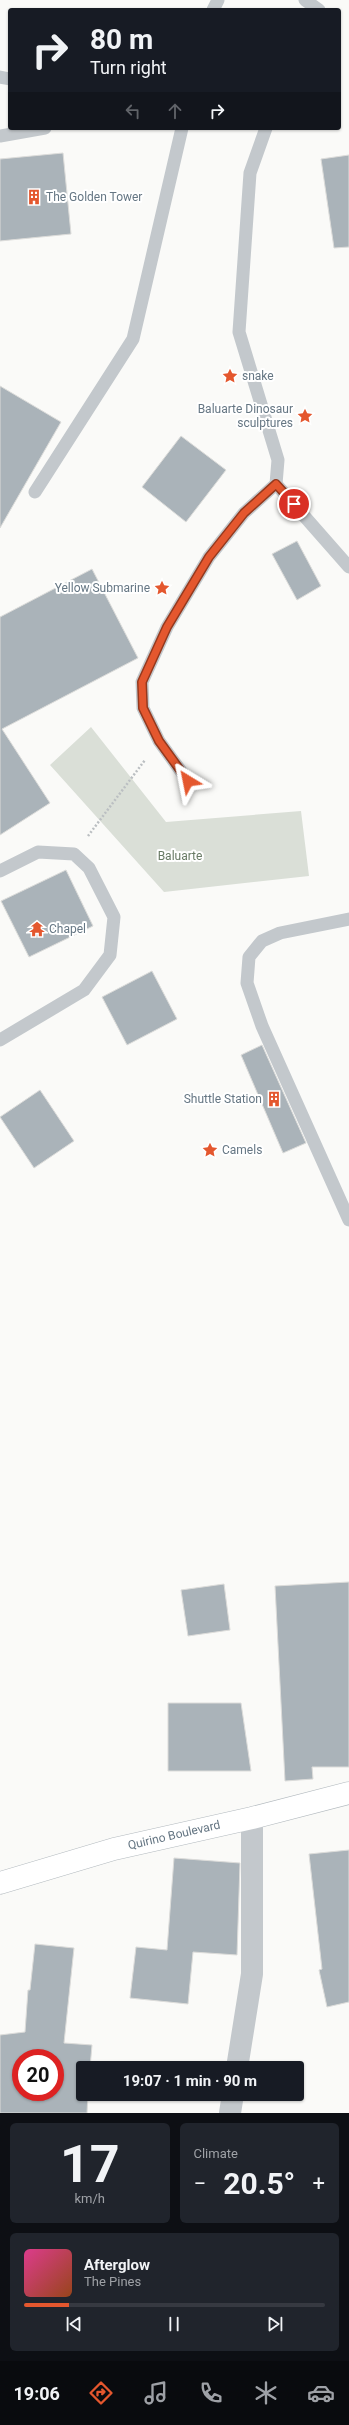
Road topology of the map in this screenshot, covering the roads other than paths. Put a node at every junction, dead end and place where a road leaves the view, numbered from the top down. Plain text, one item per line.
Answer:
1 (305, 0) edge
2 (316, 8) edge
3 (34, 130) edge
4 (182, 130) edge
5 (265, 130) edge
6 (0, 136) edge
7 (276, 484) junction
8 (35, 492) dead end
9 (349, 567) edge
10 (188, 781) dead end
11 (0, 871) edge
12 (349, 919) edge
13 (0, 1040) edge
14 (349, 1220) edge
15 (349, 1793) edge
16 (252, 1818) junction
17 (0, 1883) edge
18 (238, 2061) edge
19 (232, 2101) edge
20 (230, 2113) edge

1 - 2 lane
3 - 6 lane
4 - 8 lane
5 - 7 lane
7 - 9 lane
7 - 10 lane
11 - 13 lane
12 - 14 lane
15 - 16 main road, Quirino Boulevard
16 - 17 main road, Quirino Boulevard
16 - 18 street
19 - 20 street

